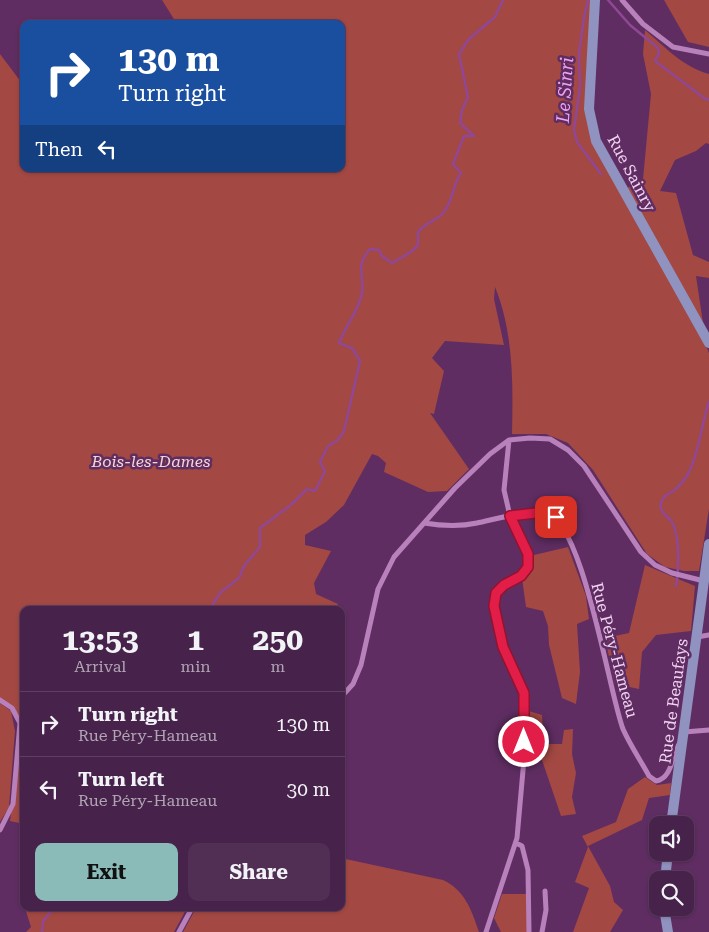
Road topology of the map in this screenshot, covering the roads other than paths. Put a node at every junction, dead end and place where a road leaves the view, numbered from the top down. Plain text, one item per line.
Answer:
1 (595, 0) edge
2 (622, 0) edge
3 (709, 54) edge
4 (709, 343) edge
5 (509, 440) junction
6 (510, 516) junction
7 (424, 523) junction
8 (709, 544) edge
9 (704, 582) junction
10 (709, 635) edge
11 (697, 637) junction
12 (345, 693) edge
13 (0, 700) edge
14 (709, 730) edge
15 (683, 735) junction
16 (672, 816) edge
17 (0, 830) edge
18 (516, 843) junction
19 (545, 891) dead end
20 (190, 911) edge
21 (665, 916) edge
22 (179, 932) edge
23 (486, 932) edge
24 (529, 932) edge
25 (542, 932) edge
26 (668, 932) edge

1 - 4 street, Rue Sainry
2 - 3 street
5 - 6 street
5 - 7 street
5 - 9 street
6 - 7 street, Rue Péry-Hameau
6 - 15 street, Rue Péry-Hameau
6 - 18 street
7 - 12 street
8 - 9 street
9 - 11 street, Rue de Beaufays
10 - 11 street
11 - 15 street, Rue de Beaufays
13 - 17 street
14 - 15 street
15 - 16 street, Rue de Beaufays
18 - 23 street
18 - 24 street
19 - 25 street
20 - 22 street
21 - 26 street

